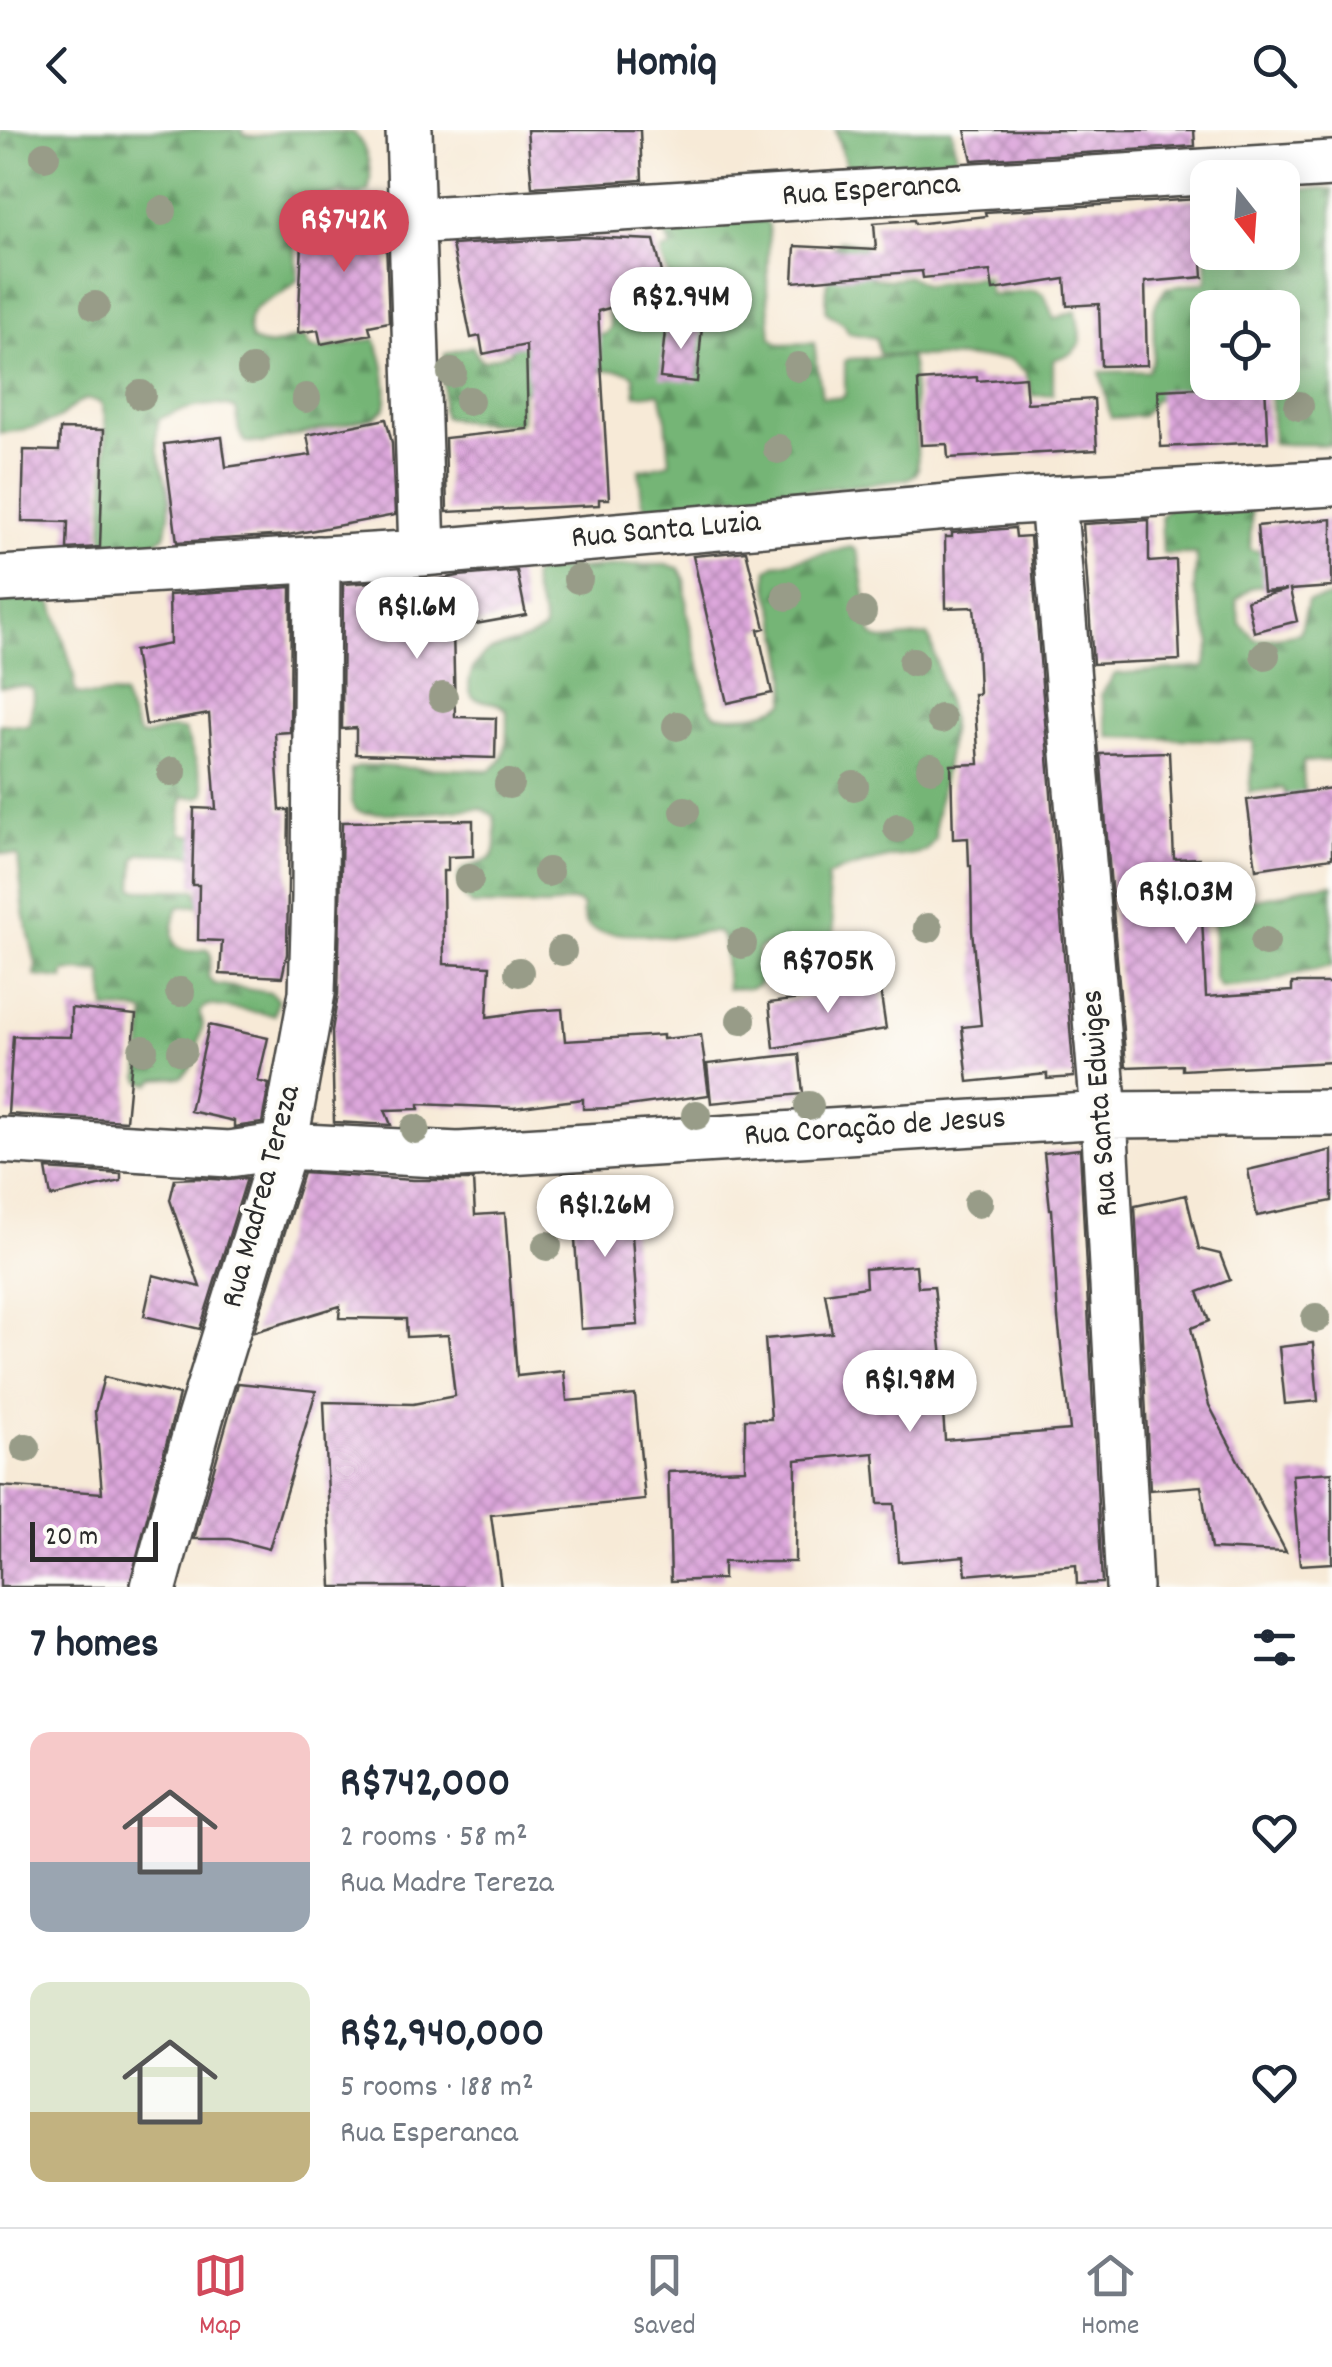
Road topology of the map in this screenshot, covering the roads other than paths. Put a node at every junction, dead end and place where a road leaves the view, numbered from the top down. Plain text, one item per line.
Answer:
1 (408, 130) edge
2 (1332, 164) edge
3 (410, 221) junction
4 (1332, 482) edge
5 (1053, 499) junction
6 (422, 553) junction
7 (316, 558) junction
8 (0, 580) edge
9 (1332, 1113) edge
10 (1104, 1115) junction
11 (0, 1140) edge
12 (284, 1146) junction
13 (154, 1587) edge
14 (1129, 1587) edge

1 - 3 street
2 - 3 street, Rua Esperanca
3 - 6 street
4 - 5 street, Rua Santa Luzia
5 - 6 street, Rua Santa Luzia
5 - 10 street, Rua Santa Edwiges
6 - 7 street, Rua Santa Luzia
7 - 8 street, Rua Santa Luzia
7 - 12 street, Rua Madrea Tereza
9 - 10 street, Rua Coração de Jesus
10 - 12 street, Rua Coração de Jesus
10 - 14 street, Rua Santa Edwiges
11 - 12 street, Rua Coração de Jesus
12 - 13 street, Rua Madrea Tereza

